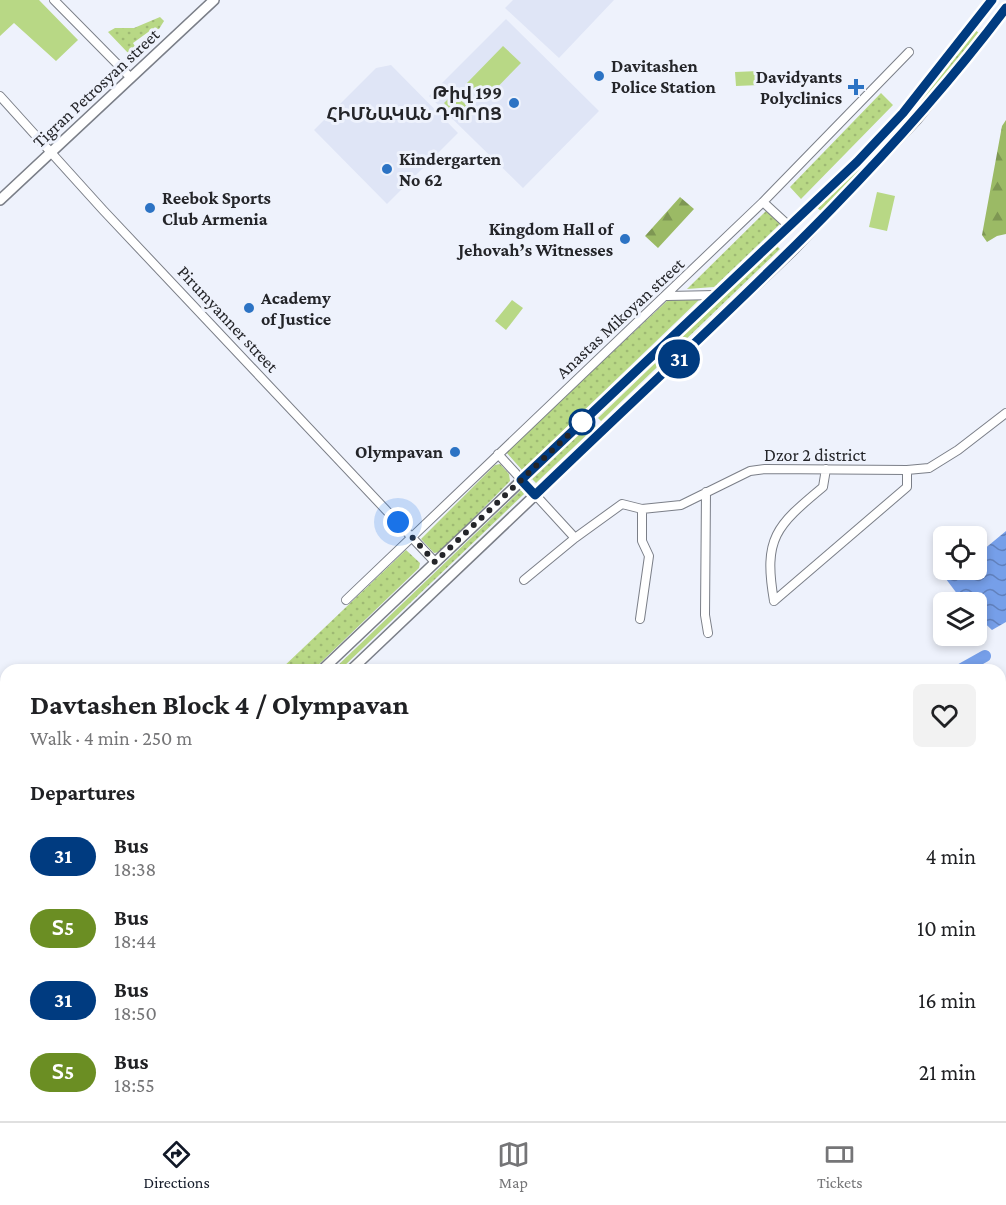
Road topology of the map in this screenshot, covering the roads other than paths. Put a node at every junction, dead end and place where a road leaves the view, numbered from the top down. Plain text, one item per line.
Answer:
1 (54, 0) edge
2 (207, 0) edge
3 (214, 0) edge
4 (992, 0) edge
5 (1006, 9) edge
6 (976, 21) junction
7 (988, 31) junction
8 (909, 52) dead end
9 (129, 76) junction
10 (0, 96) edge
11 (50, 150) junction
12 (0, 195) edge
13 (0, 200) edge
14 (763, 202) junction
15 (808, 208) junction
16 (820, 222) junction
17 (789, 226) junction
18 (716, 295) junction
19 (667, 296) junction
20 (1006, 412) edge
21 (498, 454) junction
22 (826, 469) junction
23 (907, 470) junction
24 (521, 480) junction
25 (706, 492) junction
26 (535, 495) junction
27 (642, 509) junction
28 (411, 537) junction
29 (575, 538) junction
30 (435, 562) junction
31 (524, 580) dead end
32 (346, 600) dead end
33 (640, 619) dead end
34 (708, 633) dead end
35 (328, 664) edge
36 (357, 664) edge

1 - 9 street
2 - 9 main road, Tigran Petrosyan street
3 - 9 main road, Tigran Petrosyan street
4 - 6 main road
5 - 7 main road
6 - 7 main road
6 - 15 main road
7 - 16 main road
8 - 14 street, Anastas Mikoyan street
9 - 11 main road, Tigran Petrosyan street
10 - 11 street, Pirumyanner street
11 - 12 main road, Tigran Petrosyan street
11 - 13 main road, Tigran Petrosyan street
11 - 28 street, Pirumyanner street
14 - 17 street
14 - 19 street, Anastas Mikoyan street
15 - 16 main road
15 - 17 main road
16 - 26 main road
17 - 18 main road
18 - 19 street
18 - 24 main road
19 - 21 street, Anastas Mikoyan street
20 - 23 street, Dzor 2 district
21 - 24 street
21 - 28 street, Anastas Mikoyan street
22 - 23 street, Dzor 2 district
22 - 23 street
22 - 25 street, Dzor 2 district
24 - 26 street
24 - 30 main road
25 - 27 street, Dzor 2 district
25 - 34 street
26 - 29 street
26 - 36 main road
27 - 29 street, Dzor 2 district
27 - 33 street
28 - 30 street, Pirumyanner street
28 - 32 street, Anastas Mikoyan street
29 - 31 street, Dzor 2 district
30 - 35 main road

